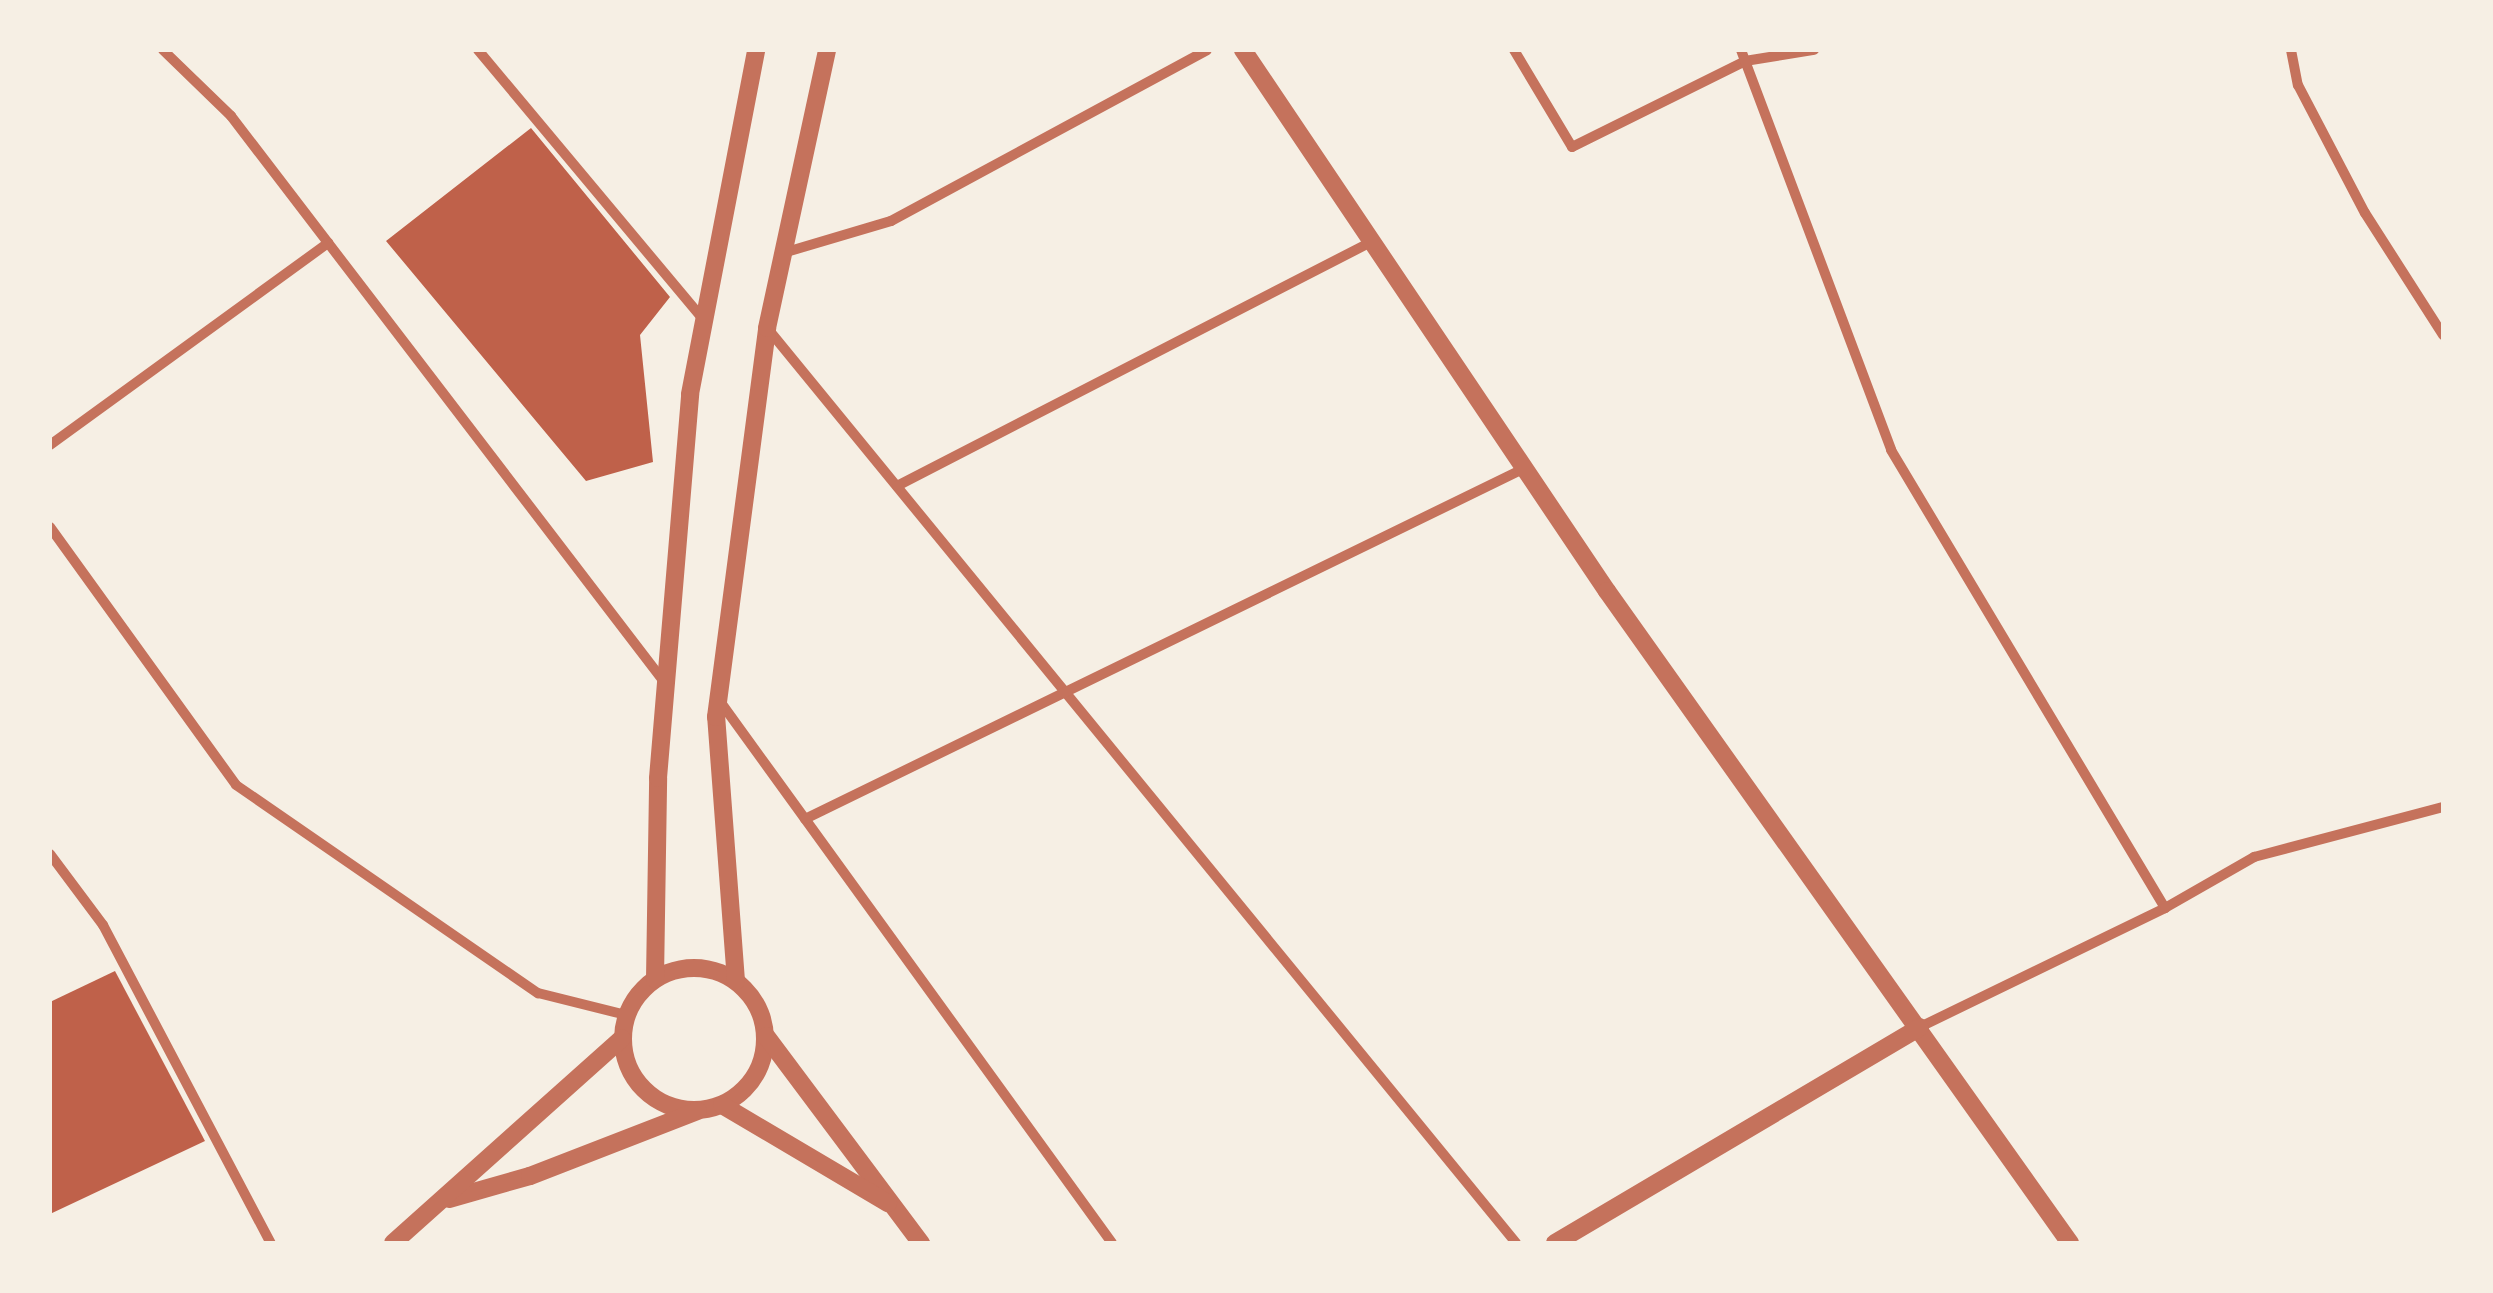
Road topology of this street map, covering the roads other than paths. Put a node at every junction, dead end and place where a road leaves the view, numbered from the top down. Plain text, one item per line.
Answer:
1 (163, 50) edge
2 (478, 50) edge
3 (756, 50) edge
4 (827, 50) edge
5 (1207, 50) edge
6 (1244, 50) edge
7 (1514, 50) edge
8 (1814, 50) edge
9 (2291, 50) edge
10 (1743, 56) edge
11 (1372, 241) junction
12 (328, 243) junction
13 (783, 254) junction
14 (703, 320) junction
15 (768, 328) junction
16 (2443, 335) edge
17 (50, 445) edge
18 (1525, 468) junction
19 (897, 486) junction
20 (50, 527) edge
21 (666, 685) junction
22 (1066, 692) junction
23 (718, 699) junction
24 (2443, 806) edge
25 (805, 819) junction
26 (50, 854) edge
27 (2165, 908) junction
28 (655, 979) junction
29 (736, 980) junction
30 (626, 1015) junction
31 (1920, 1026) junction
32 (766, 1036) junction
33 (622, 1038) junction
34 (722, 1105) junction
35 (700, 1111) junction
36 (449, 1199) junction
37 (896, 1208) junction
38 (271, 1243) edge
39 (394, 1243) edge
40 (921, 1243) edge
41 (1112, 1243) edge
42 (1516, 1243) edge
43 (1555, 1243) edge
44 (2070, 1243) edge

1 - 12 street
2 - 14 street
3 - 14 street
4 - 13 street
5 - 13 street
6 - 11 street
7 - 10 street
8 - 10 street
9 - 16 street
10 - 27 street
11 - 18 street
11 - 19 street
12 - 17 street
12 - 21 street
13 - 15 street
14 - 21 street
15 - 19 street
15 - 23 street
18 - 22 street
18 - 31 street
19 - 22 street
20 - 30 street
21 - 28 street
22 - 25 street
22 - 42 street
23 - 25 street
23 - 29 street
24 - 27 street
25 - 41 street
26 - 38 street
27 - 31 street
28 - 29 street
28 - 30 street
29 - 32 street
30 - 33 street
31 - 43 street
31 - 44 street
32 - 34 street
32 - 37 street
33 - 35 street
33 - 36 street
34 - 35 street
34 - 37 street
35 - 36 street
36 - 39 street
37 - 40 street

